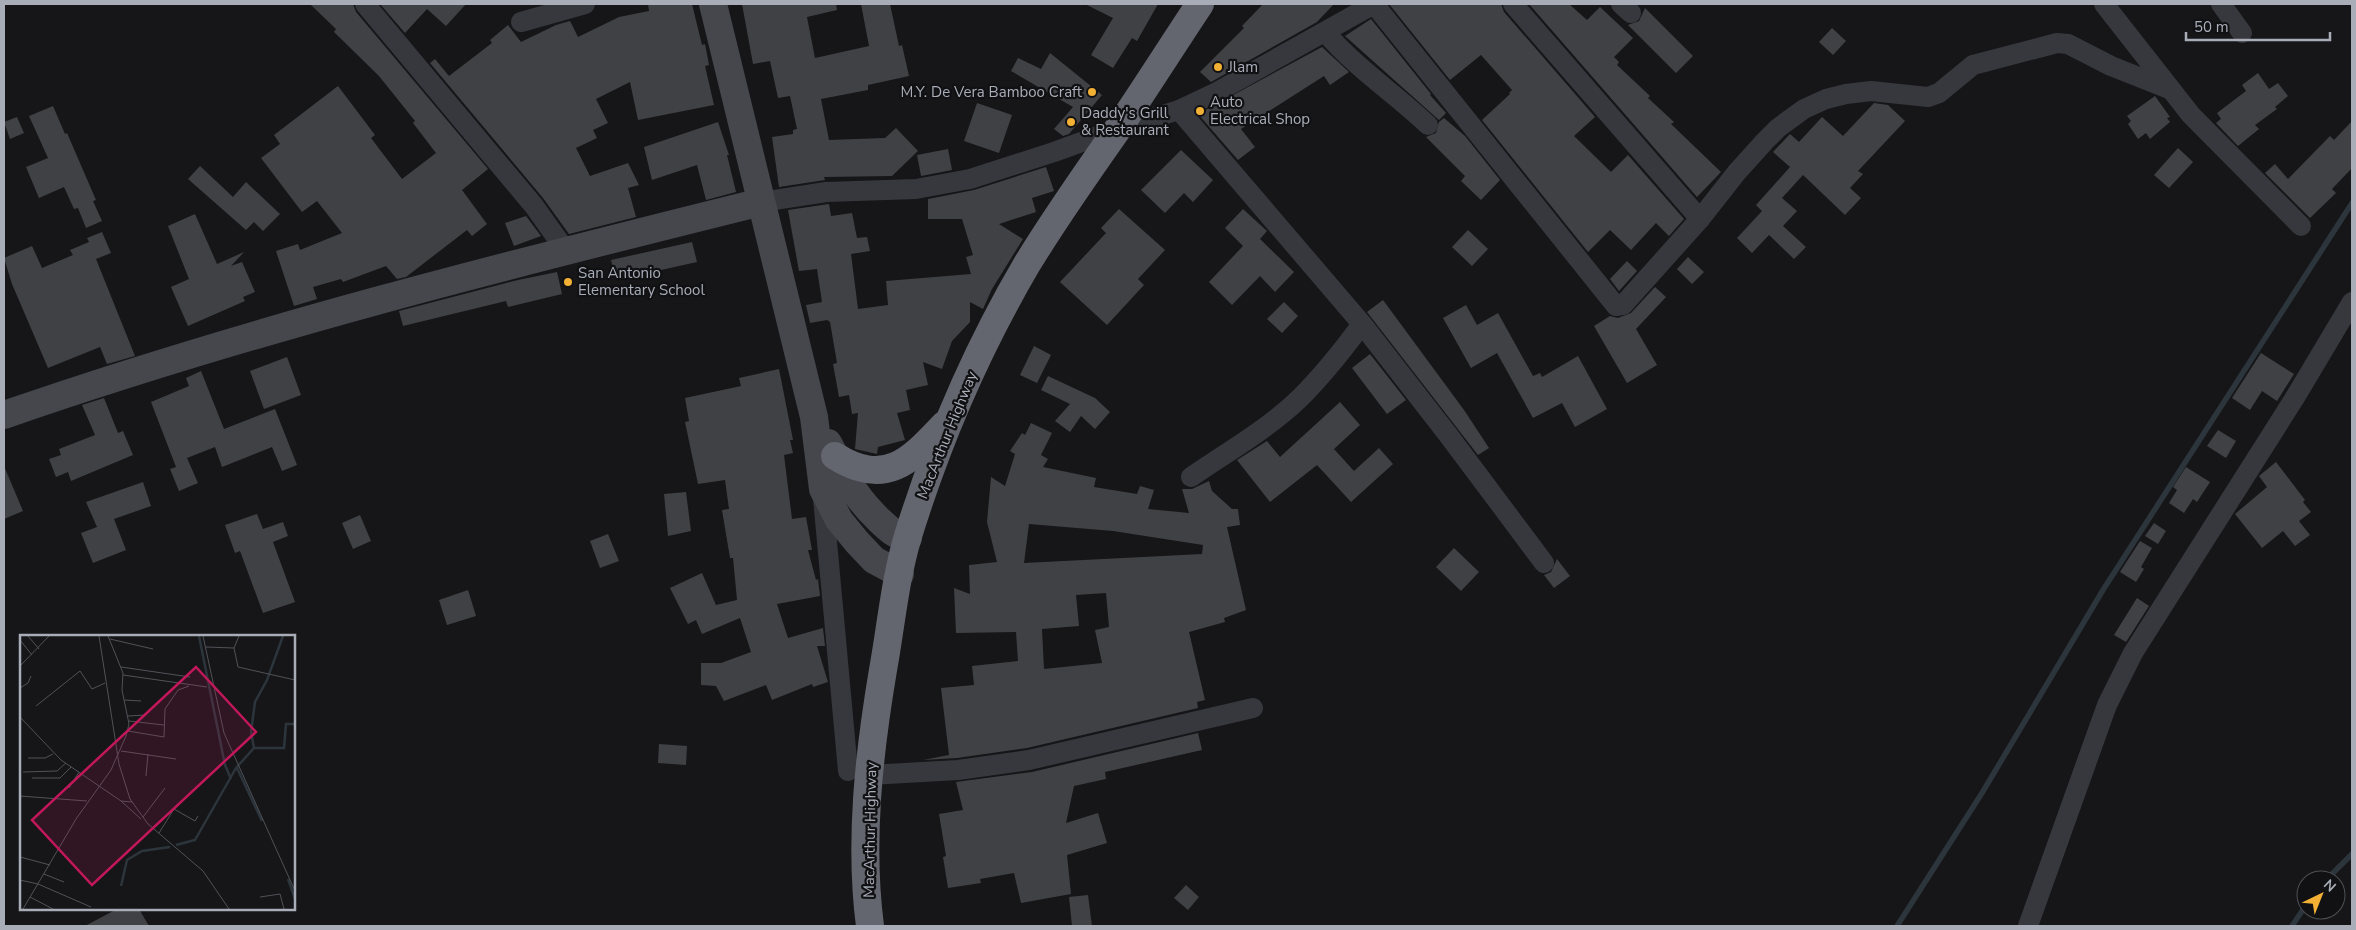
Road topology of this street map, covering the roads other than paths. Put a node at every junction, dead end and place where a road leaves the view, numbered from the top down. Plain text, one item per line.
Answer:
1 (365, 4) edge
2 (585, 4) edge
3 (713, 4) edge
4 (1200, 4) edge
5 (1374, 4) edge
6 (1513, 4) edge
7 (2104, 4) edge
8 (2221, 4) edge
9 (522, 22) dead end
10 (1326, 33) junction
11 (2242, 33) dead end
12 (2170, 88) junction
13 (1179, 110) junction
14 (1428, 125) dead end
15 (1117, 129) junction
16 (762, 202) junction
17 (1700, 219) junction
18 (2302, 226) dead end
19 (566, 251) junction
20 (2352, 302) edge
21 (1362, 324) junction
22 (4, 415) edge
23 (952, 416) junction
24 (814, 417) junction
25 (835, 456) junction
26 (1191, 477) dead end
27 (822, 489) junction
28 (908, 538) junction
29 (1544, 563) dead end
30 (900, 574) junction
31 (1253, 708) dead end
32 (859, 773) junction
33 (870, 926) edge
34 (2028, 926) edge

1 - 19 street
2 - 9 street
3 - 16 main road
4 - 15 highway, MacArthur Highway
5 - 10 street
5 - 17 street
6 - 17 street
7 - 12 street
8 - 11 street
10 - 13 street
10 - 14 street
12 - 17 street
12 - 18 street
13 - 15 street
13 - 21 street
15 - 16 street
15 - 23 highway, MacArthur Highway
16 - 19 main road
16 - 24 main road
19 - 22 main road
20 - 34 street
21 - 26 street
21 - 29 street
23 - 25 highway
23 - 28 highway, MacArthur Highway
24 - 25 main road
24 - 27 main road
25 - 28 main road
27 - 30 main road
27 - 32 street
28 - 30 highway, MacArthur Highway
30 - 32 highway, MacArthur Highway
31 - 32 street
32 - 33 highway, MacArthur Highway

